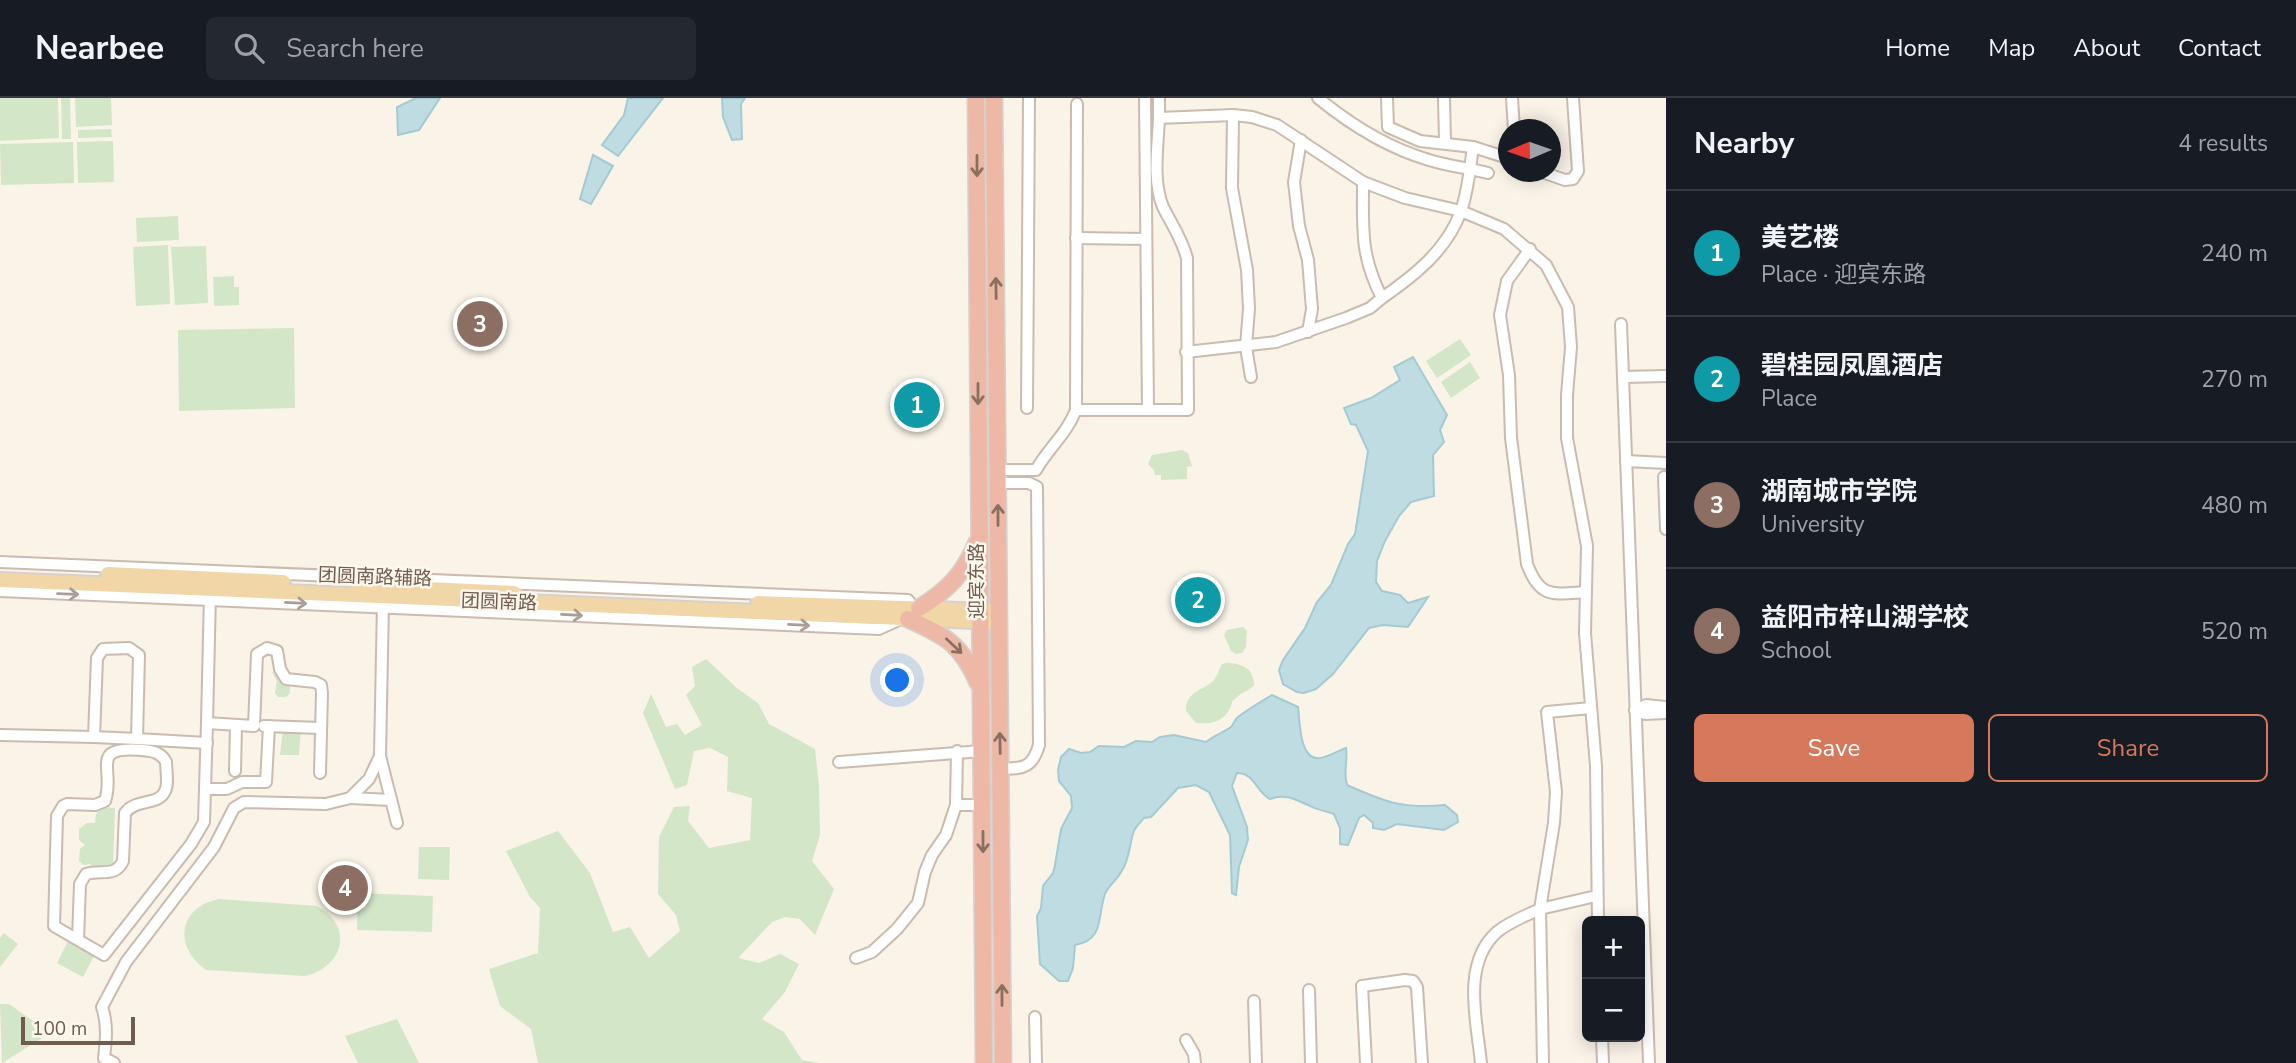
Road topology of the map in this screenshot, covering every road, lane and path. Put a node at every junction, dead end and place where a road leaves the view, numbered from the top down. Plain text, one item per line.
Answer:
1 (976, 98) edge
2 (994, 98) edge
3 (1029, 98) edge
4 (1144, 98) edge
5 (1159, 98) edge
6 (1318, 98) edge
7 (1387, 98) edge
8 (1444, 98) edge
9 (1512, 98) edge
10 (1573, 98) edge
11 (1077, 104) dead end
12 (1233, 115) junction
13 (1159, 118) junction
14 (1513, 119) edge
15 (1301, 140) junction
16 (1444, 142) junction
17 (1473, 147) junction
18 (1498, 155) edge
19 (1470, 169) junction
20 (1488, 173) dead end
21 (1561, 179) edge
22 (1363, 182) junction
23 (1461, 211) junction
24 (1076, 238) junction
25 (1146, 239) junction
26 (1530, 249) junction
27 (1382, 298) junction
28 (1621, 324) dead end
29 (1308, 332) junction
30 (1246, 347) junction
31 (1186, 352) junction
32 (1666, 376) edge
33 (1251, 377) dead end
34 (1623, 377) junction
35 (1027, 408) dead end
36 (1076, 410) junction
37 (1148, 410) junction
38 (1626, 461) junction
39 (1666, 463) edge
40 (998, 476) junction
41 (1664, 477) dead end
42 (1666, 528) edge
43 (980, 537) junction
44 (0, 562) edge
45 (0, 570) edge
46 (0, 580) edge
47 (0, 591) edge
48 (1586, 592) junction
49 (210, 594) junction
50 (383, 602) junction
51 (910, 614) junction
52 (980, 616) junction
53 (998, 616) junction
54 (981, 691) junction
55 (1666, 707) edge
56 (1591, 708) junction
57 (1635, 710) junction
58 (1666, 713) edge
59 (207, 723) junction
60 (236, 725) junction
61 (254, 726) junction
62 (269, 726) junction
63 (321, 728) junction
64 (0, 735) edge
65 (94, 737) junction
66 (137, 738) junction
67 (206, 743) junction
68 (957, 751) junction
69 (982, 751) junction
70 (380, 756) junction
71 (839, 762) dead end
72 (1000, 769) junction
73 (234, 771) dead end
74 (320, 773) dead end
75 (205, 789) junction
76 (350, 798) junction
77 (391, 800) junction
78 (956, 805) junction
79 (982, 805) junction
80 (397, 822) dead end
81 (1596, 896) junction
82 (1540, 909) junction
83 (1598, 916) edge
84 (78, 940) junction
85 (856, 958) dead end
86 (1309, 990) dead end
87 (1254, 1001) dead end
88 (1035, 1017) dead end
89 (1186, 1040) dead end
90 (1602, 1042) edge
91 (114, 1063) edge
92 (984, 1063) edge
93 (1003, 1063) edge
94 (1036, 1063) edge
95 (1195, 1063) edge
96 (1256, 1063) edge
97 (1311, 1063) edge
98 (1366, 1063) edge
99 (1422, 1063) edge
100 (1481, 1063) edge
101 (1543, 1063) edge
102 (1602, 1063) edge
103 (1650, 1063) edge

1 -> 43 highway, 迎宾东路
40 -> 2 highway, 迎宾东路
3 - 35 street
4 - 25 street
5 - 13 street
6 - 19 street
7 - 16 street
8 - 16 street
9 - 14 street
10 - 21 street
11 - 24 street
12 - 13 street
12 - 15 street
12 - 30 street
13 - 31 street
15 - 22 street
15 - 29 street
16 - 17 street
17 - 18 street
17 - 19 street
19 - 20 street
19 - 23 street
22 - 23 street
22 - 27 street
23 - 26 street
23 - 27 street
24 - 25 street
24 - 36 street
25 - 37 street
26 - 48 street
26 - 48 street
27 - 29 street
28 - 34 street
29 - 30 street
30 - 31 street
30 - 33 street
31 - 37 street
32 - 34 street
34 - 38 street
36 - 37 street
36 - 40 street
38 - 39 street
38 - 57 street
53 -> 40 highway, 迎宾东路
40 - 72 street
41 - 42 street
43 - 51 highway
43 - 52 highway, 迎宾东路
44 - 51 street, 团圆南路辅路
45 - 51 main road, 团圆南路
46 - 49 main road, 团圆南路
47 -> 49 street
48 - 56 street
49 -> 50 main road, 团圆南路
49 - 59 street
50 -> 51 main road, 团圆南路
50 - 70 street
51 - 52 main road, 团圆南路
51 -> 54 highway
52 - 53 main road, 团圆南路
52 - 54 highway, 迎宾东路
72 -> 53 highway, 迎宾东路
54 - 69 highway, 迎宾东路
55 - 57 street
56 - 81 street
56 - 82 street
57 - 58 street
57 - 103 street
59 - 60 street
59 - 67 street
60 - 61 street
60 - 73 street
61 - 62 street
61 - 63 street
62 - 63 street
62 - 75 street
63 - 74 street
64 - 65 street
65 - 66 street
65 - 66 street
66 - 67 street
67 - 75 street
68 - 69 street
68 - 71 street
68 - 78 street
69 - 79 highway, 迎宾东路
70 - 76 street
70 - 77 street
93 -> 72 highway, 迎宾东路
75 - 84 street
76 - 77 street
76 - 91 street
77 - 80 street
78 - 79 street
78 - 85 street
79 -> 92 highway, 迎宾东路
81 - 82 street
81 - 83 street
82 - 100 street
82 - 101 street
84 - 84 street
86 - 97 street
87 - 96 street
88 - 94 street
89 - 95 street
90 - 102 street
98 - 99 street

